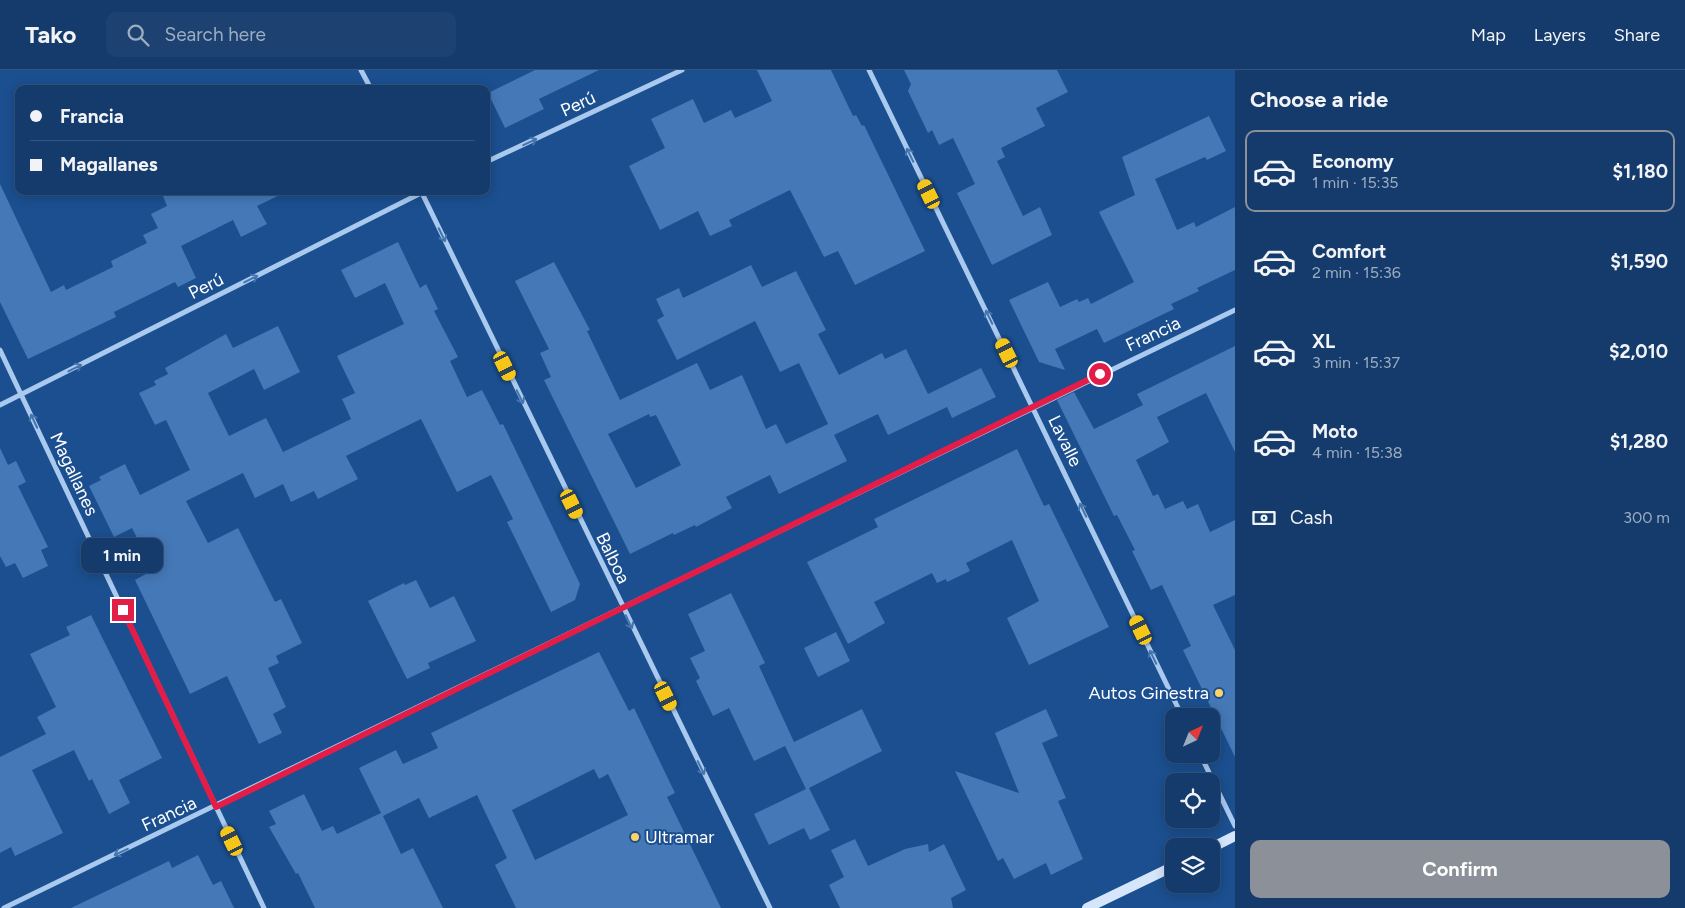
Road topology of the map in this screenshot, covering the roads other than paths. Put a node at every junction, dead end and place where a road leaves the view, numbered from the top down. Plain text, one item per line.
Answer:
1 (361, 70) edge
2 (682, 70) edge
3 (869, 70) edge
4 (369, 85) edge
5 (490, 160) edge
6 (416, 195) edge
7 (423, 195) edge
8 (1235, 310) edge
9 (0, 350) edge
10 (22, 395) junction
11 (0, 405) edge
12 (1033, 406) junction
13 (622, 608) junction
14 (1178, 708) edge
15 (1204, 763) edge
16 (216, 807) junction
17 (1235, 826) edge
18 (1235, 836) edge
19 (1220, 844) edge
20 (1165, 870) edge
21 (4, 908) edge
22 (264, 908) edge
23 (770, 908) edge
24 (1087, 908) edge

1 - 4 street
5 -> 2 street, Perú
12 -> 3 street, Lavalle
10 -> 6 street, Perú
7 -> 13 street, Balboa
8 - 12 street, Francia
9 - 10 street, Magallanes
10 - 11 street, Perú
16 -> 10 street, Magallanes
12 - 13 street, Francia
14 -> 12 street, Lavalle
13 - 16 street, Francia
13 -> 23 street, Balboa
15 - 17 street
16 -> 21 street, Francia
16 - 22 street, Magallanes
18 - 19 main road
20 - 24 main road

